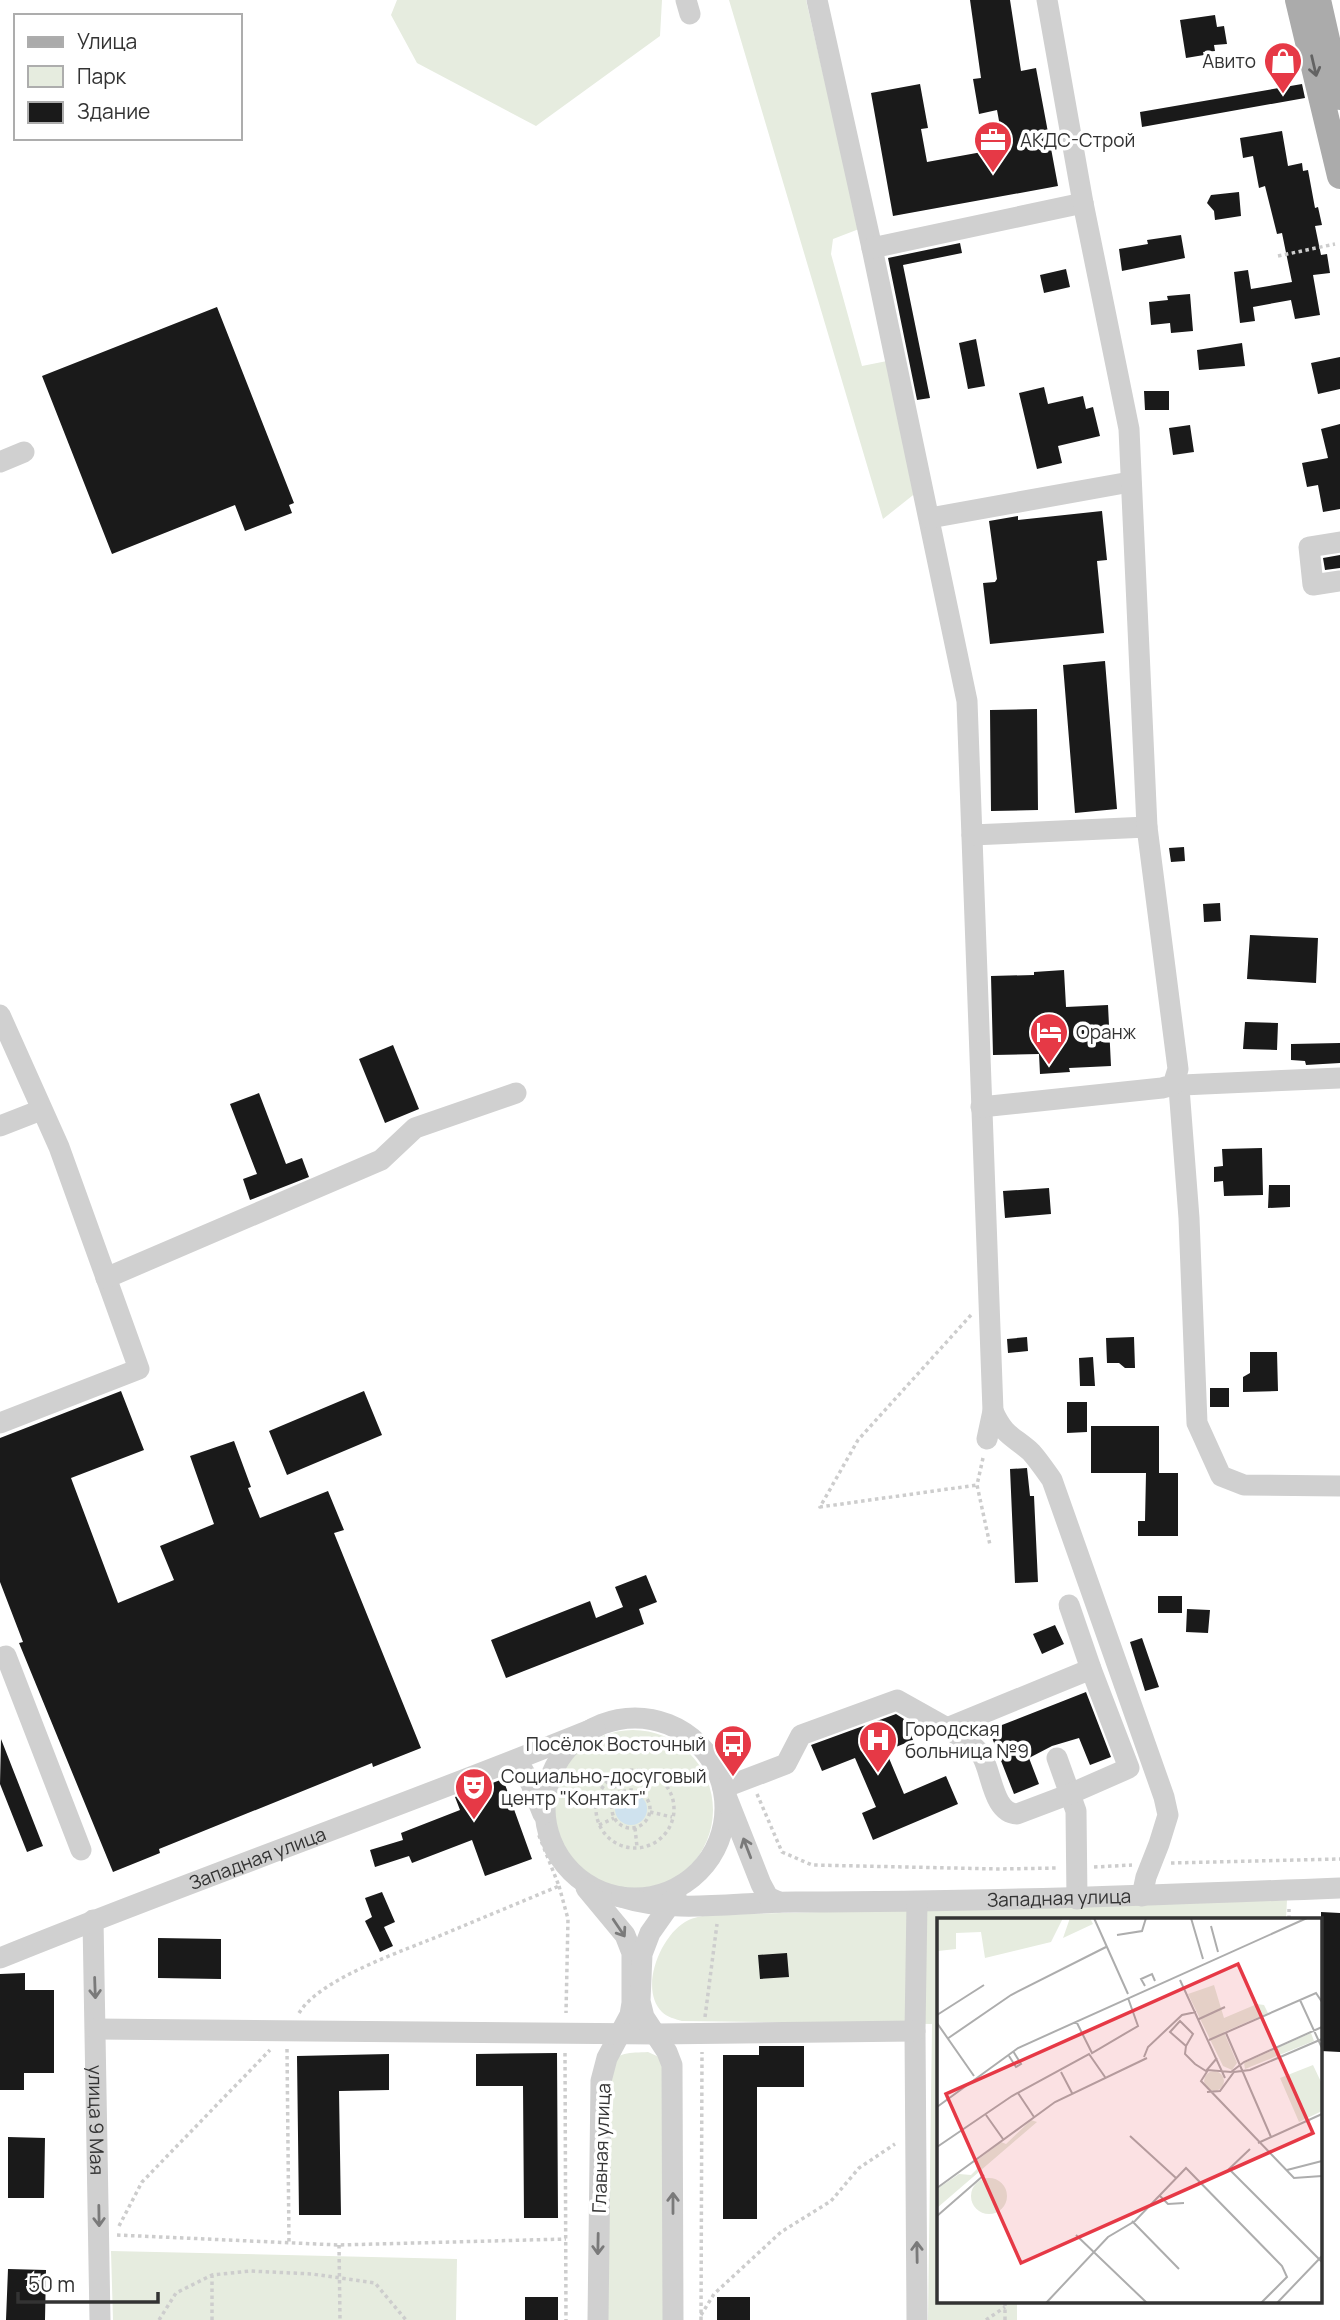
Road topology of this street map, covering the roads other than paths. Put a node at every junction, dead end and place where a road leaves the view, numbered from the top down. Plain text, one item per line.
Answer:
1 (817, 0) edge
2 (1047, 0) edge
3 (1298, 0) edge
4 (1318, 0) edge
5 (1340, 97) edge
6 (1340, 176) edge
7 (1083, 203) junction
8 (873, 248) junction
9 (24, 452) dead end
10 (0, 462) edge
11 (1130, 482) junction
12 (930, 518) junction
13 (1340, 542) edge
14 (1340, 581) edge
15 (1147, 827) junction
16 (972, 835) junction
17 (0, 1015) edge
18 (1340, 1078) edge
19 (516, 1093) dead end
20 (981, 1107) junction
21 (41, 1110) junction
22 (0, 1126) edge
23 (106, 1278) junction
24 (993, 1411) junction
25 (0, 1423) edge
26 (987, 1439) road end
27 (1340, 1486) edge
28 (1069, 1605) dead end
29 (0, 1658) edge
30 (1091, 1669) junction
31 (595, 1728) junction
32 (947, 1728) junction
33 (1057, 1758) dead end
34 (517, 1760) junction
35 (723, 1788) junction
36 (1070, 1794) junction
37 (541, 1824) junction
38 (80, 1850) dead end
39 (567, 1881) junction
40 (685, 1884) junction
41 (1340, 1888) edge
42 (1142, 1896) junction
43 (621, 1897) junction
44 (779, 1902) junction
45 (917, 1902) junction
46 (670, 1905) junction
47 (1087, 1905) edge
48 (93, 1920) junction
49 (0, 1958) edge
50 (96, 2029) junction
51 (915, 2031) junction
52 (621, 2033) junction
53 (656, 2035) junction
54 (100, 2320) edge
55 (598, 2320) edge
56 (673, 2320) edge
57 (918, 2320) edge

1 - 8 street
2 - 7 street
3 -> 6 main road
4 - 5 main road
7 - 8 street
7 - 11 street
8 - 12 street
9 - 10 street
11 - 12 street
11 - 15 street
12 - 16 street
13 - 14 street
15 - 16 street
15 - 20 street
16 - 20 street
17 - 21 street
18 - 27 street
19 - 23 street
20 - 24 street
21 - 22 street
21 - 23 street
23 - 25 street
24 - 26 street
24 - 42 street
28 - 30 street
29 - 38 street
30 - 32 street
30 - 36 street
31 - 34 street, Западная улица
31 - 35 street, Западная улица
31 - 37 street
32 - 35 street
32 - 36 street
33 - 36 street
34 - 37 street
34 - 48 street, Западная улица
35 - 40 street
44 -> 35 street
36 - 47 street
37 - 39 street, Главная улица
39 - 43 street
39 -> 52 street, Главная улица
40 - 43 street
40 - 46 street
41 - 42 street, Западная улица
42 - 47 street, Западная улица
43 - 46 street, Западная улица
44 - 45 street, Западная улица
44 - 46 street, Западная улица
45 - 47 street, Западная улица
45 - 51 street
46 - 53 street
48 - 49 street, Западная улица
48 -> 50 street, улица 9 Мая
50 - 52 street
50 -> 54 street, улица 9 Мая
51 - 53 street
57 -> 51 street
52 - 53 street
52 -> 55 street, Главная улица
56 -> 53 street

